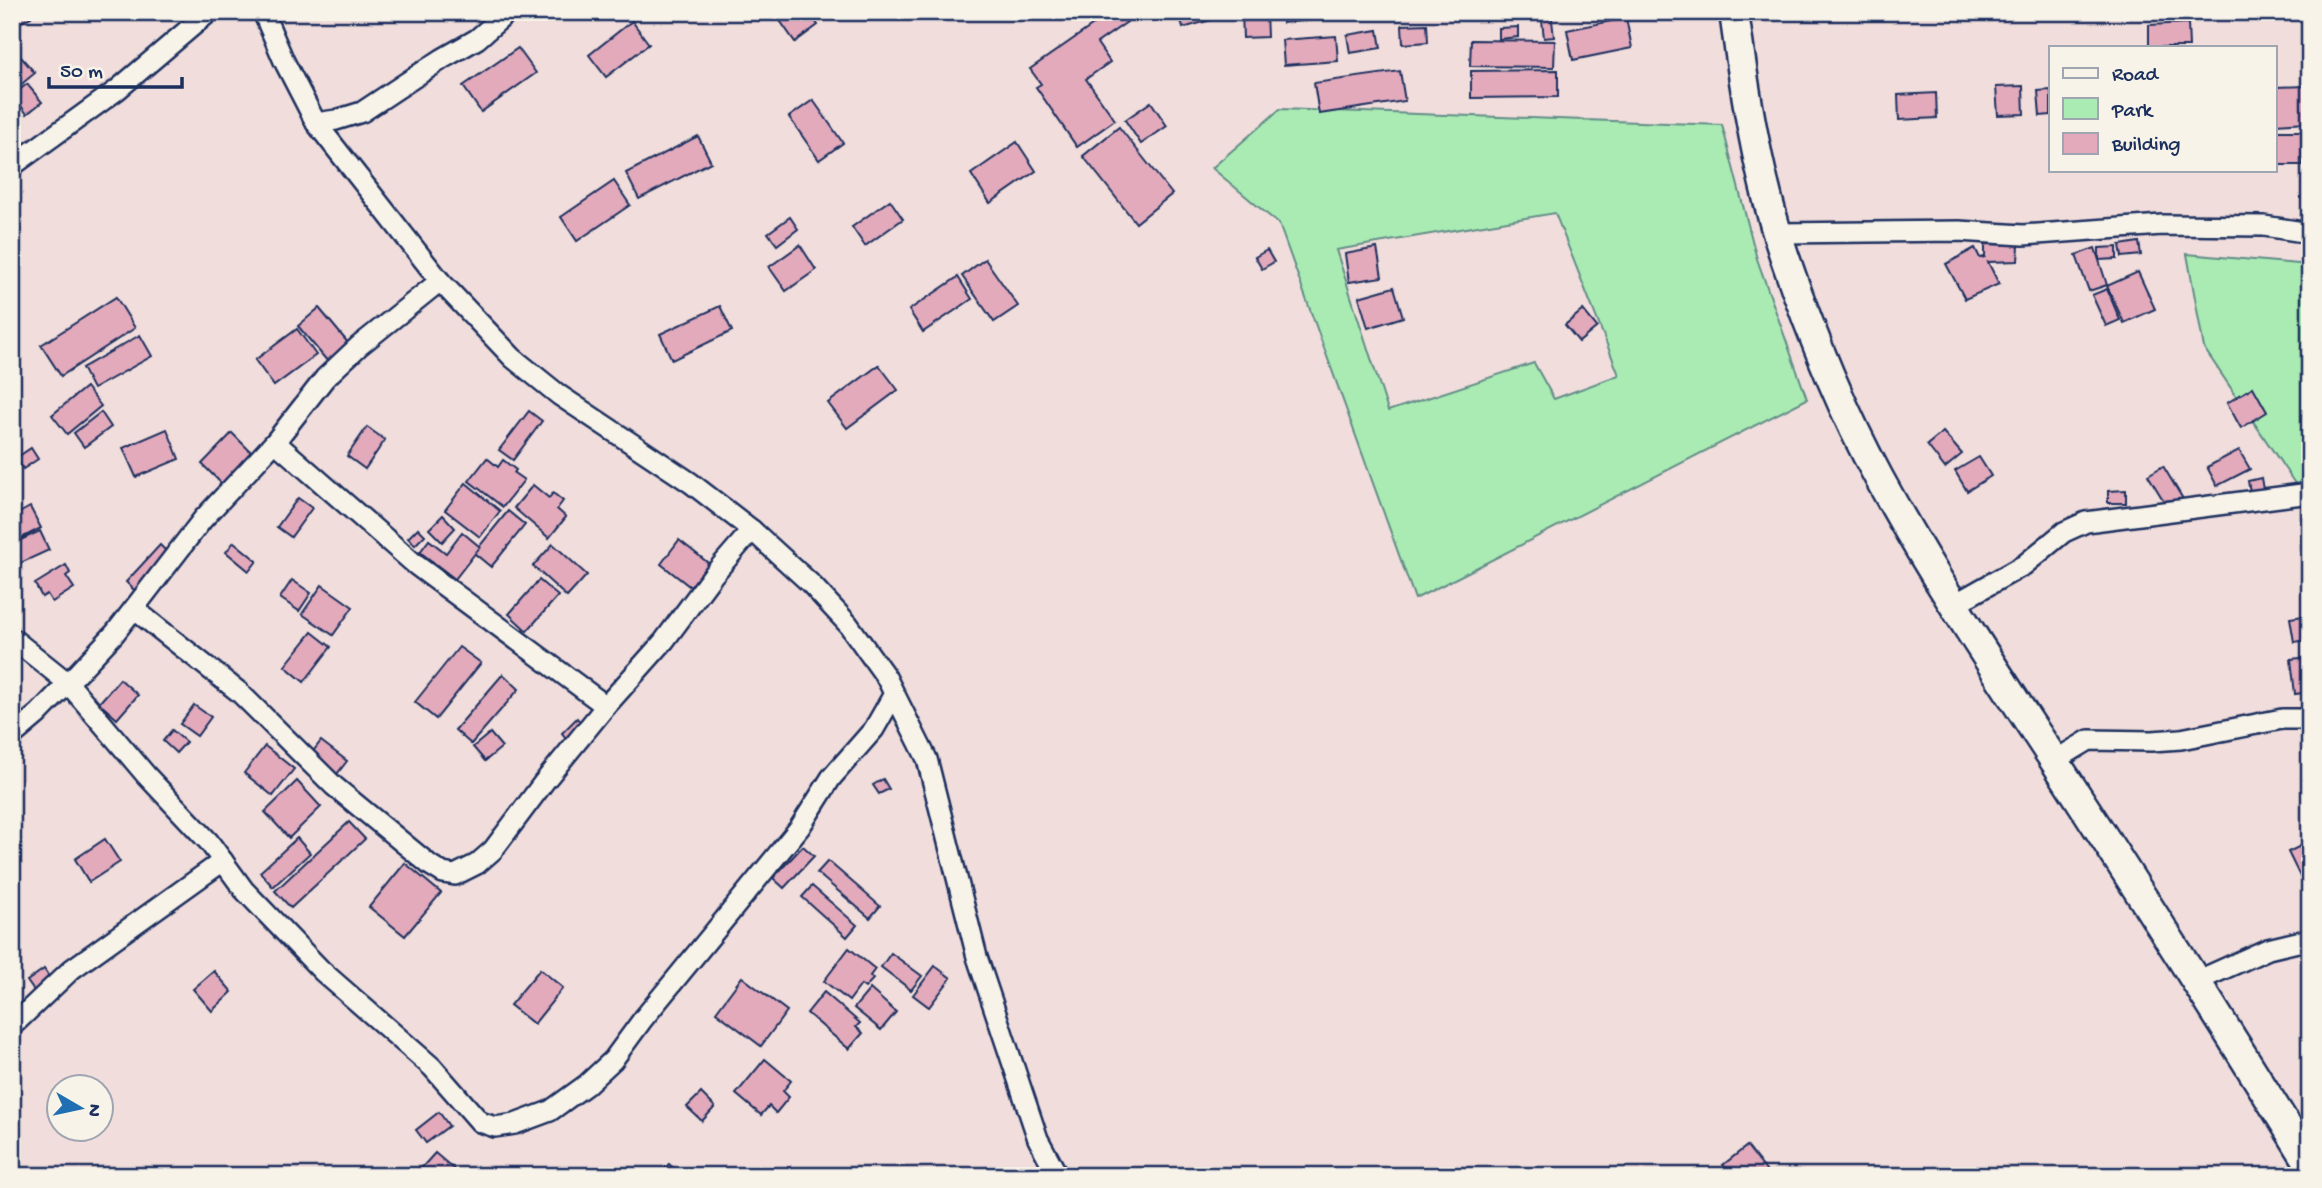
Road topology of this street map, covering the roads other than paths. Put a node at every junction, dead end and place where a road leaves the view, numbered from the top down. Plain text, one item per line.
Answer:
1 (209, 12) edge
2 (263, 12) edge
3 (508, 12) edge
4 (1734, 12) edge
5 (316, 123) junction
6 (12, 166) edge
7 (1779, 233) junction
8 (2310, 233) edge
9 (440, 281) junction
10 (275, 442) junction
11 (2310, 493) edge
12 (752, 530) junction
13 (1953, 605) junction
14 (134, 609) junction
15 (12, 638) edge
16 (68, 683) junction
17 (894, 694) junction
18 (606, 706) junction
19 (2310, 719) edge
20 (12, 736) edge
21 (2054, 761) junction
22 (223, 861) junction
23 (2310, 939) edge
24 (2197, 981) junction
25 (12, 1026) edge
26 (2310, 1164) edge
27 (1058, 1176) edge

1 - 6 street
2 - 5 street
3 - 5 street
4 - 7 main road
5 - 9 street
7 - 8 street
7 - 13 main road
9 - 10 street
9 - 12 street
10 - 14 street
10 - 18 street
11 - 13 street
12 - 17 street
12 - 18 street
13 - 21 main road
14 - 16 street
14 - 18 street
15 - 16 street
16 - 20 street
16 - 22 street
17 - 22 street
17 - 27 street
19 - 21 street
21 - 24 main road
22 - 25 street
23 - 24 street
24 - 26 main road

